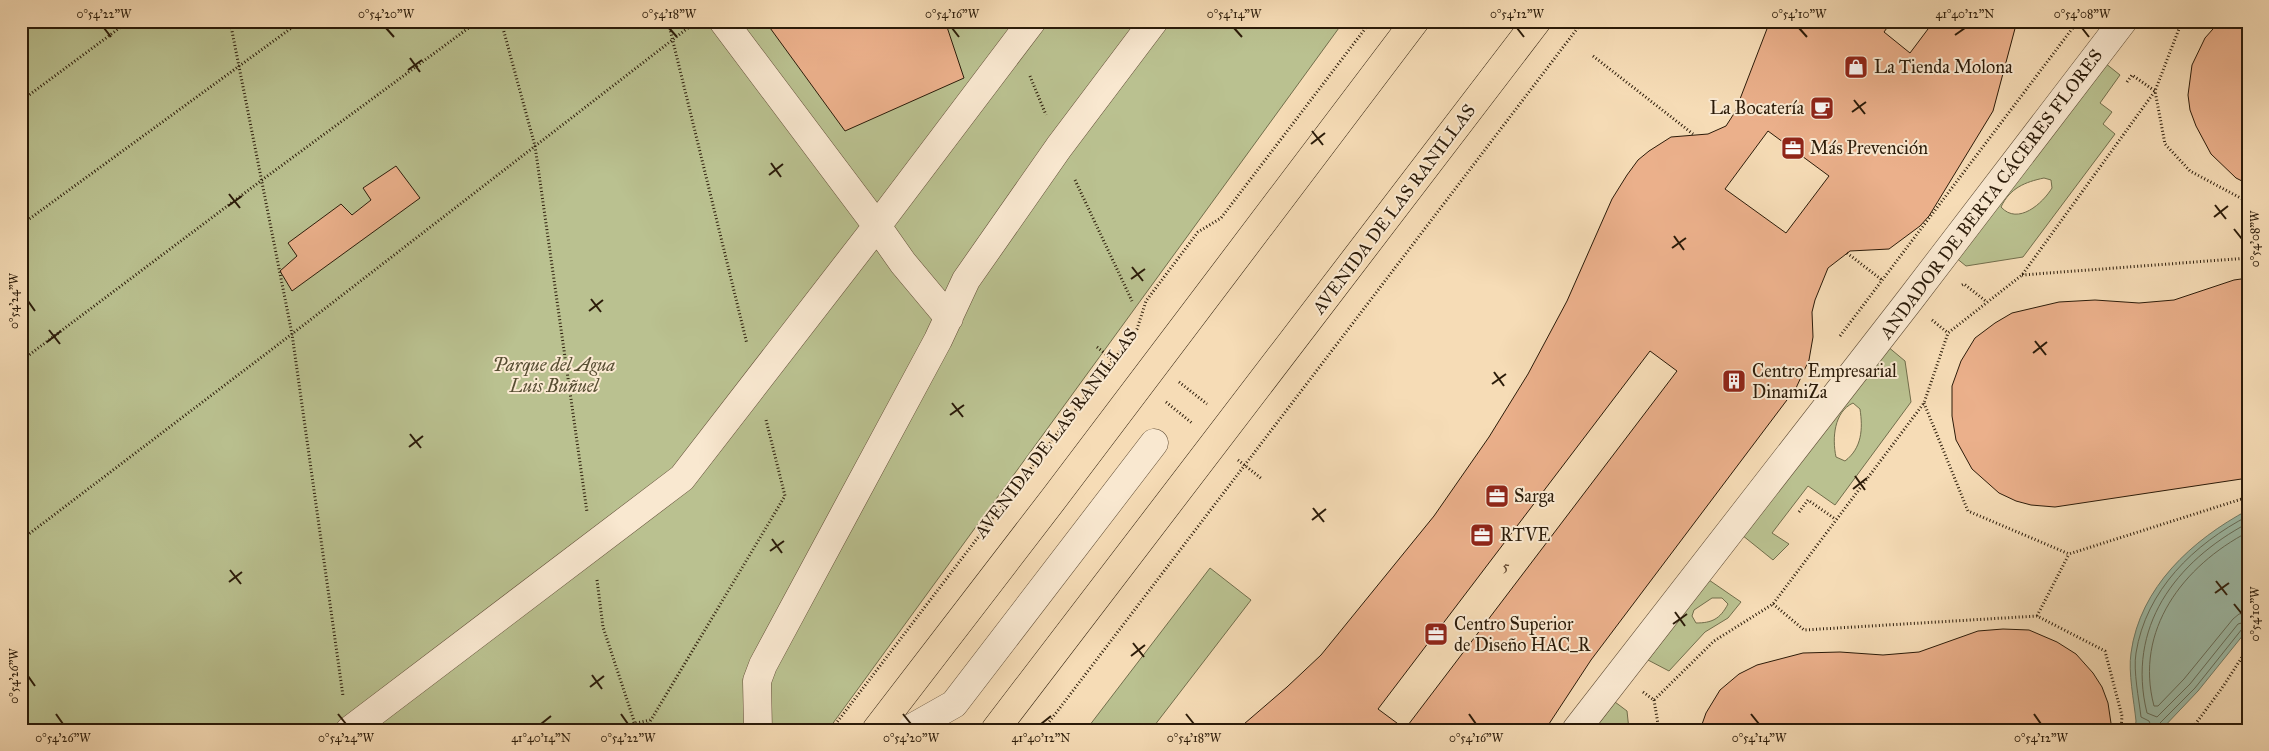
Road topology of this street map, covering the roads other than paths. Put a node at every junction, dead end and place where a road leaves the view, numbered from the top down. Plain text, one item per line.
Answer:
1 (723, 21) edge
2 (1032, 21) edge
3 (1154, 21) edge
4 (1416, 21) edge
5 (1537, 21) edge
6 (2123, 21) edge
7 (877, 226) junction
8 (949, 318) junction
9 (1154, 443) dead end
10 (952, 717) edge
11 (350, 730) edge
12 (758, 730) edge
13 (876, 730) edge
14 (908, 730) edge
15 (995, 730) edge
16 (1576, 730) edge

1 - 7 lane
2 - 7 lane
3 - 8 lane
4 - 13 main road, AVENIDA DE LAS RANILLAS
5 - 15 main road, AVENIDA DE LAS RANILLAS
6 - 16 lane, ANDADOR DE BERTA CÁCERES FLORES
7 - 8 lane
7 - 11 lane
8 - 12 lane
9 - 10 lane
10 - 14 lane

